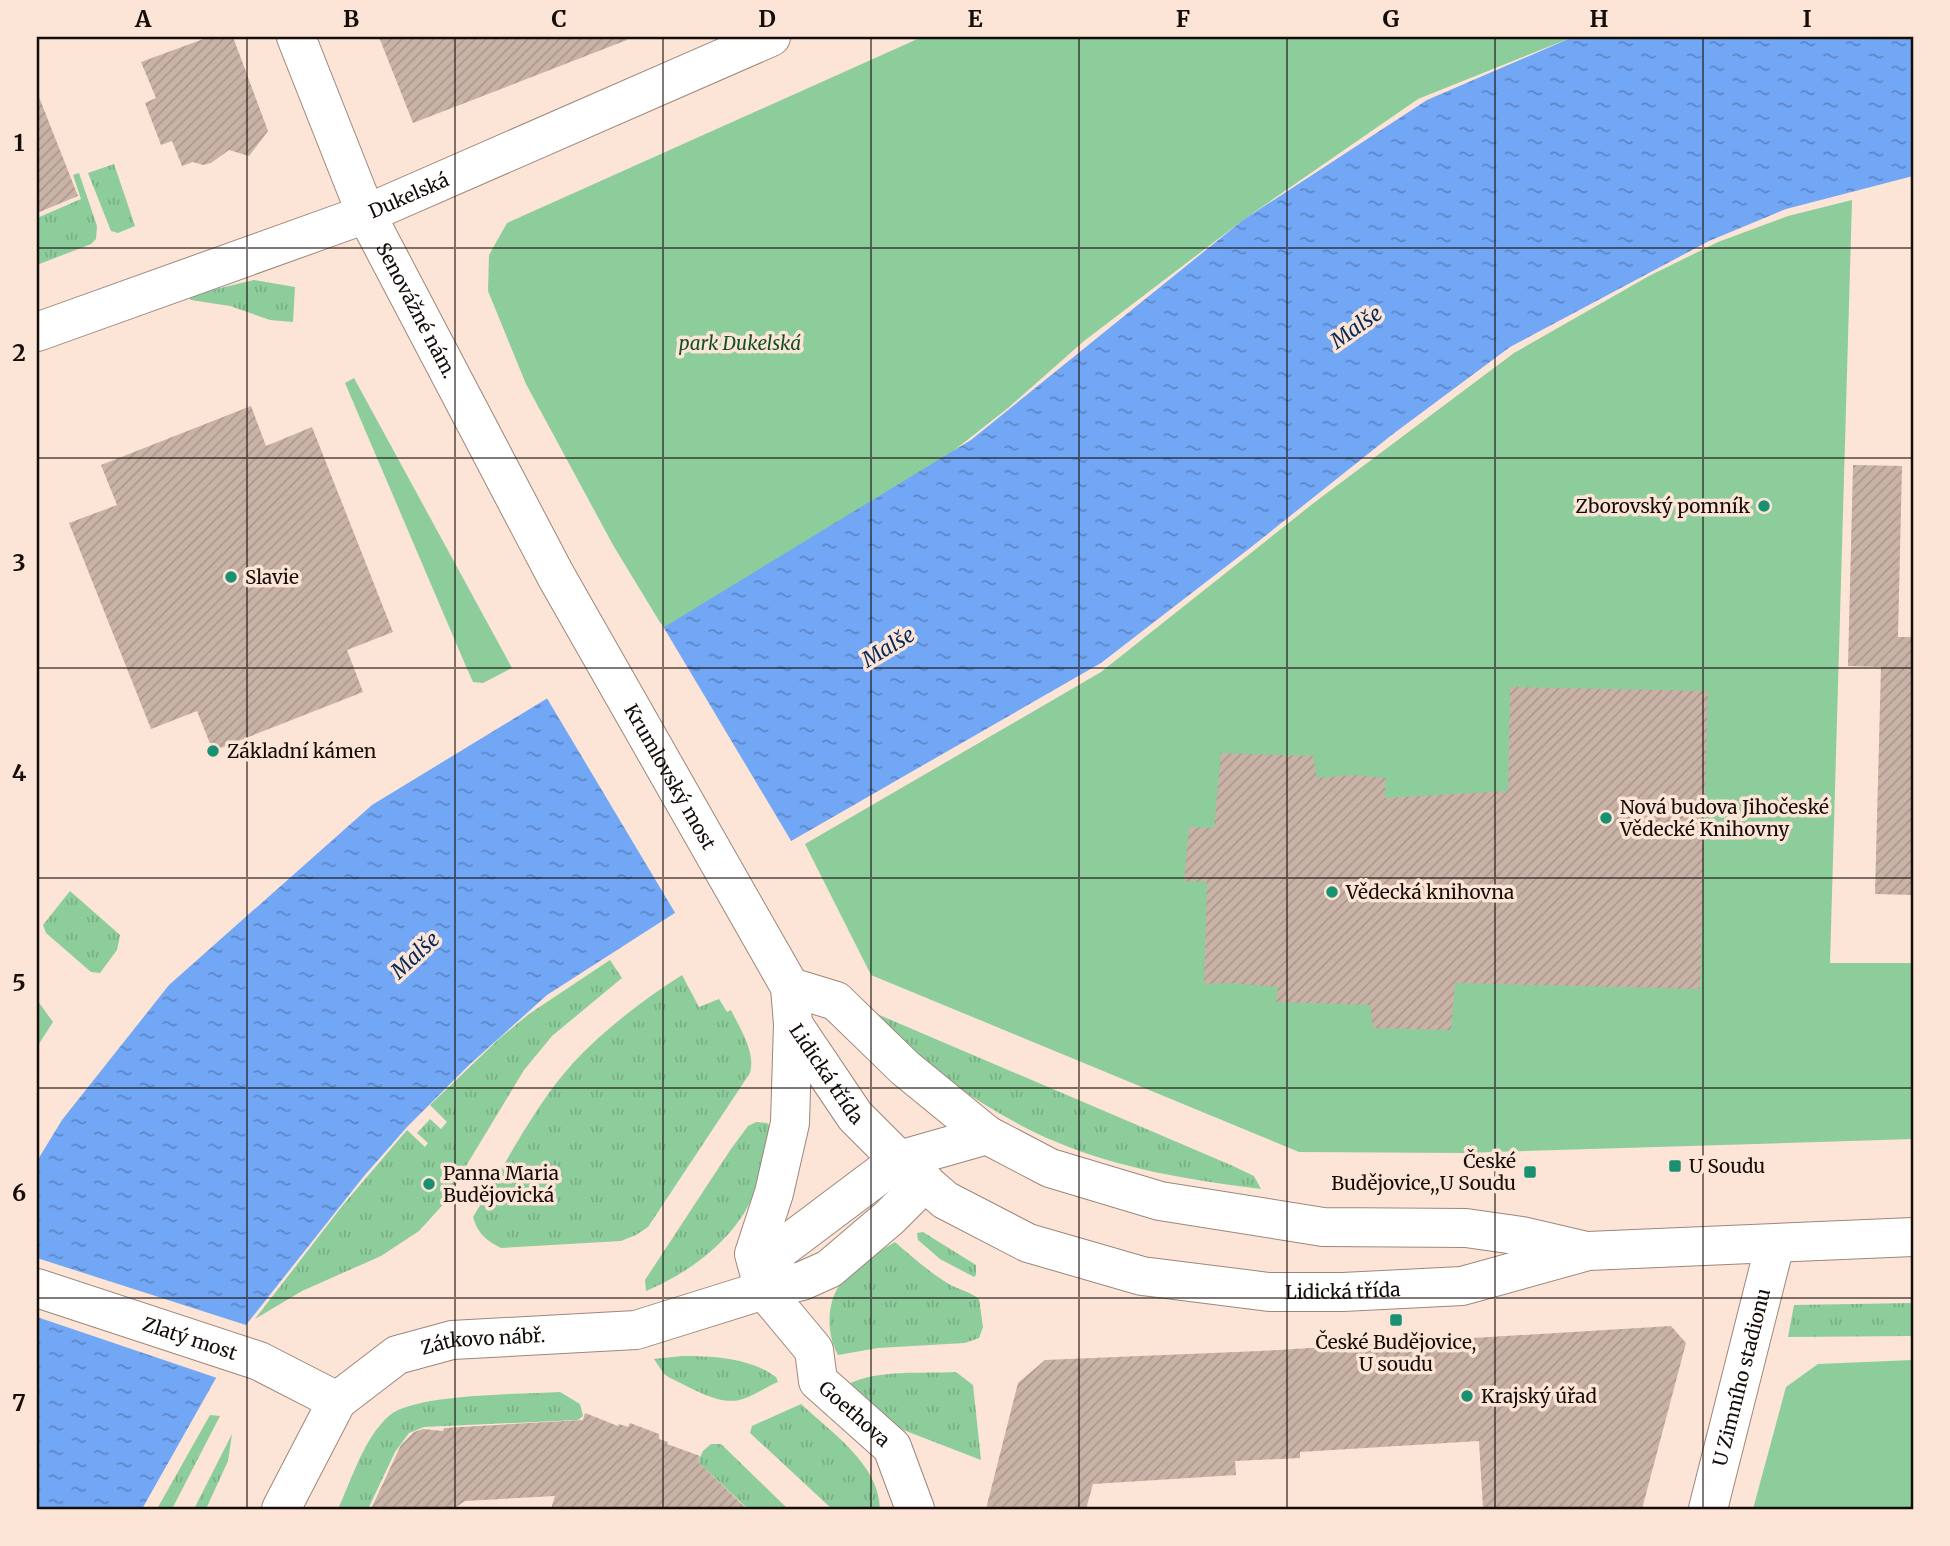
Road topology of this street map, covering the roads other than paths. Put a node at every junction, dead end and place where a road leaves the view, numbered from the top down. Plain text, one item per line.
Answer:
1 (296, 37) edge
2 (771, 37) edge
3 (366, 215) junction
4 (37, 332) edge
5 (556, 576) joint
6 (788, 982) junction
7 (793, 1024) junction
8 (987, 1135) junction
9 (912, 1171) junction
10 (1913, 1237) edge
11 (1775, 1244) junction
12 (1588, 1251) junction
13 (37, 1288) edge
14 (764, 1290) junction
15 (337, 1401) junction
16 (281, 1509) edge
17 (915, 1509) edge
18 (1708, 1509) edge

1 - 3 street, Senovážné nám.
2 - 3 street, Dukelská
3 - 4 street, Dukelská
3 - 5 street, Senovážné nám.
5 - 6 street, Krumlovský most
6 - 7 street, Lidická třída
6 - 8 street, Lidická třída
7 - 9 street, Lidická třída
7 - 14 street
8 - 9 street, Zátkovo nábř.
8 - 12 street, Lidická třída
9 - 12 street, Lidická třída
9 - 14 street, Zátkovo nábř.
10 - 11 street, Lidická třída
11 - 12 street, Lidická třída
11 - 18 street, U Zimního stadionu
13 - 15 street, Zlatý most
14 - 15 street, Zátkovo nábř.
14 - 17 street, Goethova
15 - 16 street, Zátkovo nábř.

